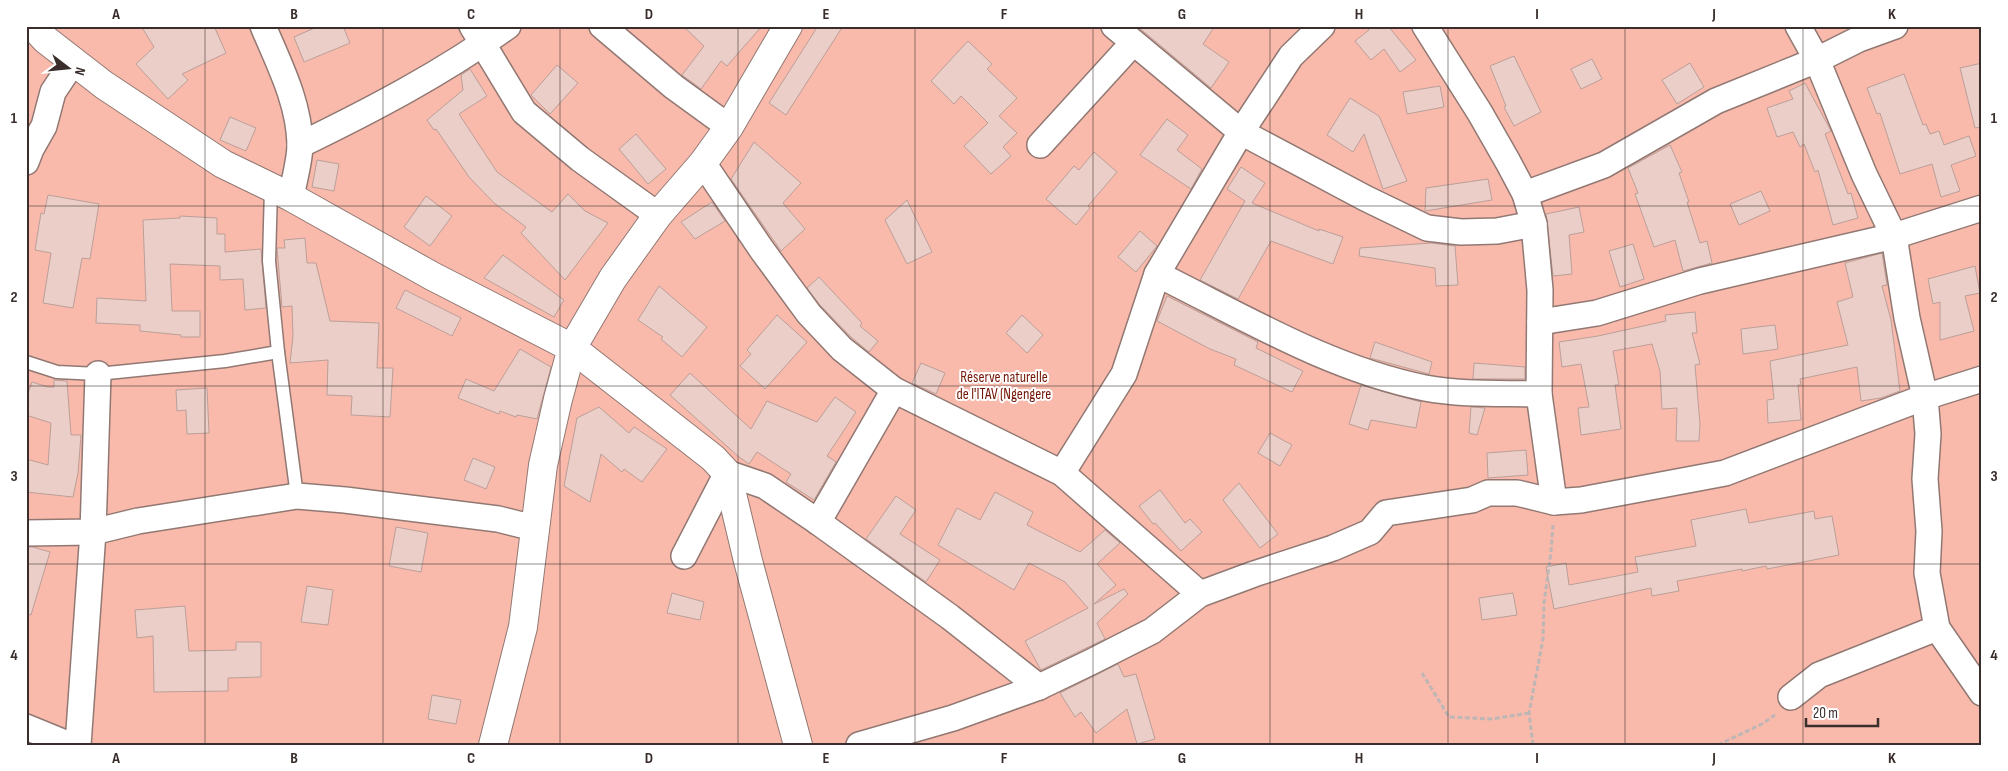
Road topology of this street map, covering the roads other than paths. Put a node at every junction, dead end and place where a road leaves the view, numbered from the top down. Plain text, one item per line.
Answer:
1 (33, 26) edge
2 (264, 26) edge
3 (508, 26) edge
4 (602, 26) edge
5 (788, 26) edge
6 (1114, 26) edge
7 (1322, 26) edge
8 (1798, 26) edge
9 (1895, 26) edge
10 (1432, 29) edge
11 (478, 35) edge
12 (1133, 43) junction
13 (1817, 60) junction
14 (73, 62) junction
15 (729, 127) junction
16 (1241, 132) junction
17 (300, 145) junction
18 (1040, 145) dead end
19 (26, 162) edge
20 (703, 163) junction
21 (281, 193) junction
22 (1525, 194) junction
23 (1982, 208) edge
24 (658, 215) junction
25 (1534, 224) junction
26 (1894, 236) junction
27 (1157, 274) junction
28 (1540, 322) junction
29 (572, 348) junction
30 (278, 352) junction
31 (26, 362) edge
32 (98, 374) junction
33 (1982, 378) edge
34 (894, 390) junction
35 (1539, 394) junction
36 (1925, 397) junction
37 (727, 473) junction
38 (1062, 473) junction
39 (297, 496) junction
40 (1554, 502) junction
41 (818, 522) junction
42 (534, 528) junction
43 (93, 532) junction
44 (26, 533) edge
45 (684, 556) dead end
46 (1200, 594) junction
47 (1937, 628) junction
48 (1038, 687) junction
49 (1982, 693) edge
50 (1791, 697) road end
51 (26, 727) edge
52 (70, 745) edge
53 (78, 745) edge
54 (493, 745) edge
55 (798, 745) edge
56 (859, 745) edge

1 - 14 street
2 - 17 street
3 - 11 street
4 - 15 street
5 - 15 street
6 - 12 street
7 - 16 street
8 - 13 street
9 - 13 street
10 - 22 street
11 - 17 street
11 - 24 street
12 - 16 street
12 - 18 street
13 - 22 street
13 - 26 street
14 - 19 street
14 - 21 street
15 - 20 street
16 - 25 street
16 - 27 street
17 - 21 street
20 - 24 street
20 - 34 street
21 - 29 street
21 - 30 lane
22 - 25 street
23 - 26 street
24 - 29 street
25 - 28 street
26 - 28 street
26 - 36 street
27 - 35 street
27 - 38 street
28 - 35 street
29 - 37 street
29 - 42 street
30 - 32 lane
30 - 39 lane
31 - 32 lane
32 - 43 street
33 - 36 street
34 - 38 street
34 - 41 street
35 - 40 street
36 - 40 street
36 - 47 street
37 - 41 street
37 - 45 street
37 - 55 street
38 - 46 street
39 - 42 street
39 - 43 street
40 - 46 street
41 - 48 street
42 - 54 street
43 - 44 street
43 - 53 street
46 - 48 street
47 - 49 street
47 - 50 street
48 - 56 street
51 - 52 street

